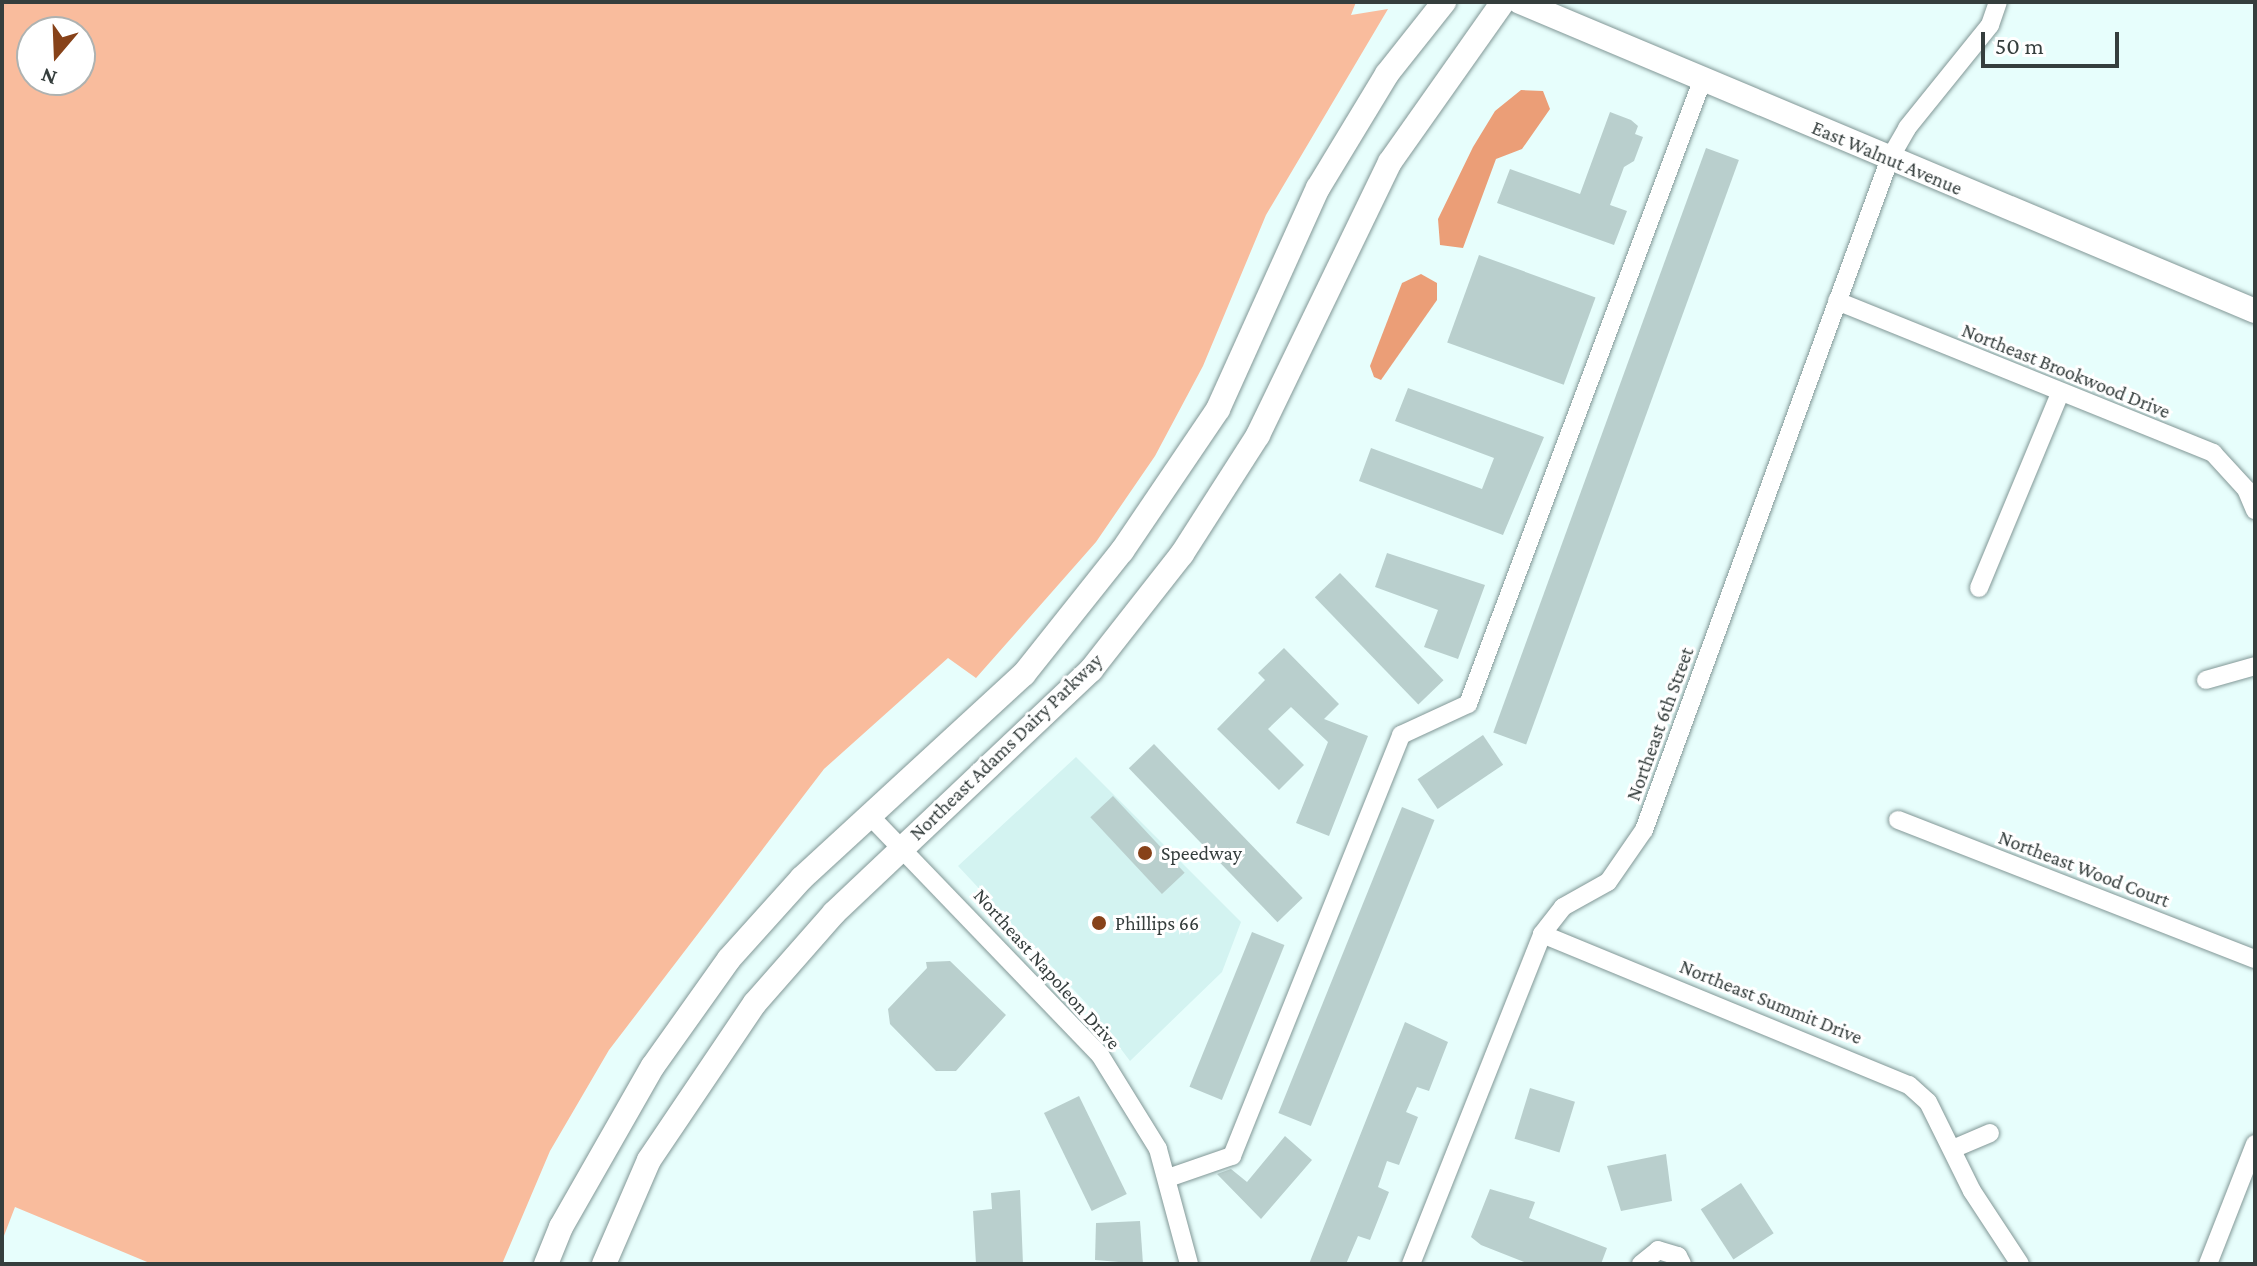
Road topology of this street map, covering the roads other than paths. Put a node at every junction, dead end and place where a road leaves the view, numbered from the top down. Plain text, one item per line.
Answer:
1 (1444, 2) edge
2 (1503, 2) edge
3 (1520, 2) edge
4 (1998, 2) edge
5 (1702, 81) junction
6 (1890, 158) junction
7 (1837, 301) junction
8 (2255, 311) edge
9 (2060, 393) junction
10 (2255, 510) edge
11 (1979, 588) dead end
12 (2255, 666) edge
13 (2206, 680) dead end
14 (870, 816) junction
15 (1898, 820) dead end
16 (904, 846) junction
17 (1542, 934) junction
18 (2255, 959) edge
19 (1990, 1133) dead end
20 (2255, 1144) edge
21 (1955, 1148) junction
22 (1168, 1178) junction
23 (546, 1264) edge
24 (604, 1264) edge
25 (1189, 1264) edge
26 (1411, 1264) edge
27 (1641, 1264) edge
28 (1682, 1264) edge
29 (2020, 1264) edge
30 (2208, 1264) edge

1 - 14 main road, Northeast Adams Dairy Parkway
2 - 16 main road, Northeast Adams Dairy Parkway
3 - 5 main road, East Walnut Avenue
4 - 6 street, Northeast 6th Street
5 - 6 main road, East Walnut Avenue
5 - 22 street
6 - 7 street, Northeast 6th Street
6 - 8 main road, East Walnut Avenue
7 - 9 street, Northeast Brookwood Drive
7 - 17 street, Northeast 6th Street
9 - 10 street, Northeast Brookwood Drive
9 - 11 street
12 - 13 street
14 - 16 street, Northeast Napoleon Drive
14 - 23 main road, Northeast Adams Dairy Parkway
15 - 18 street, Northeast Wood Court
16 - 22 street, Northeast Napoleon Drive
16 - 24 main road, Northeast Adams Dairy Parkway
17 - 21 street, Northeast Summit Drive
17 - 26 street, Northeast 6th Street
19 - 21 street
20 - 30 street
21 - 29 street, Northeast Summit Drive
22 - 25 street, Northeast Napoleon Drive
27 - 28 street

